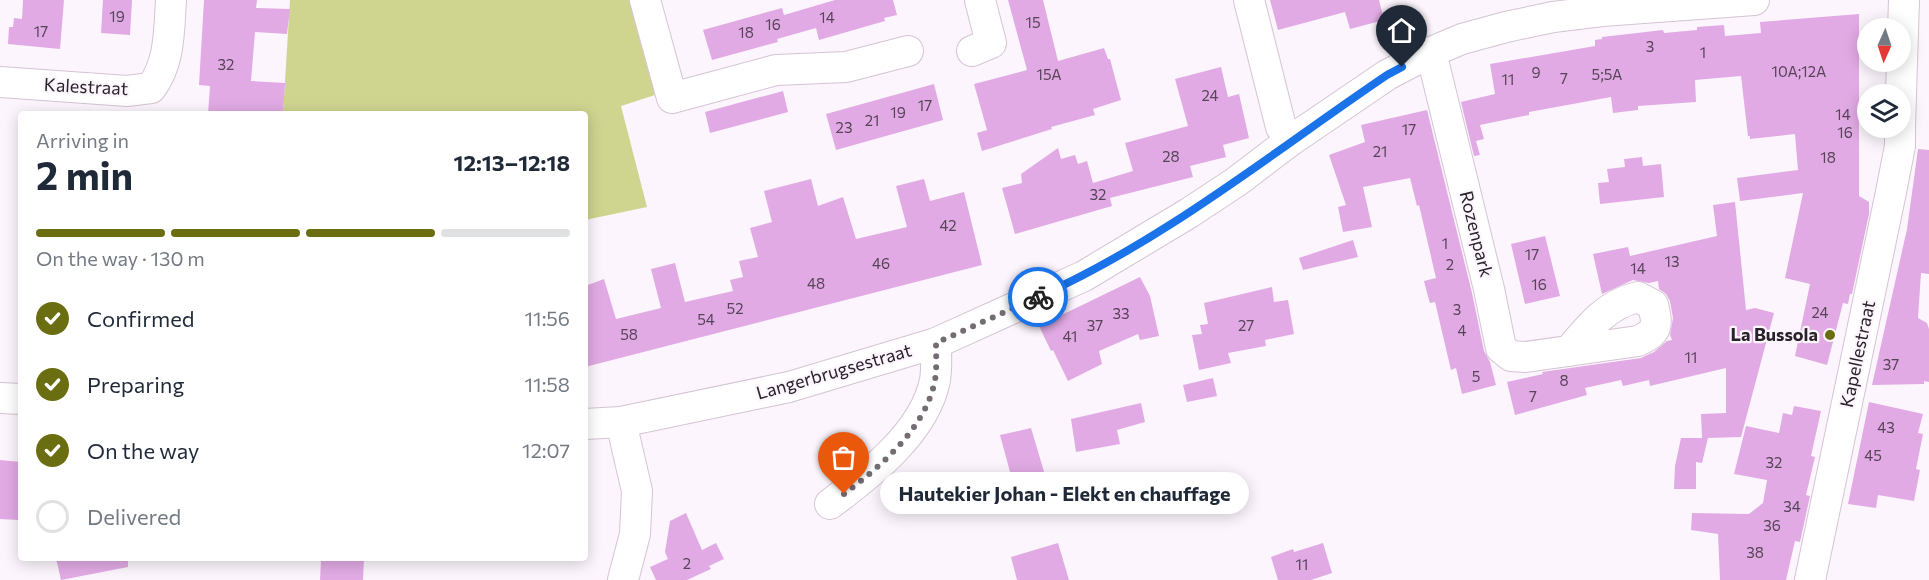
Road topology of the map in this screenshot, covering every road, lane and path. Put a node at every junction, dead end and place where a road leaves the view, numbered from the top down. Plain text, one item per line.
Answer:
1 (171, 0) edge
2 (645, 0) edge
3 (980, 0) edge
4 (1248, 0) edge
5 (1754, 0) edge
6 (1906, 4) edge
7 (908, 51) dead end
8 (972, 51) dead end
9 (1431, 52) junction
10 (0, 82) edge
11 (1902, 84) edge
12 (1900, 138) edge
13 (1290, 141) junction
14 (936, 343) junction
15 (1569, 351) dead end
16 (0, 398) edge
17 (18, 399) edge
18 (621, 422) junction
19 (588, 424) edge
20 (830, 504) dead end
21 (624, 580) edge
22 (1810, 580) edge

1 - 10 street, Kalestraat
2 - 7 street
3 - 8 street
4 - 13 street
5 - 9 street, Langerbrugsestraat
6 - 11 street, Kapellestraat
9 - 13 street, Langerbrugsestraat
9 - 15 street, Rozenpark
12 - 22 street, Kapellestraat
13 - 14 street, Langerbrugsestraat
14 - 18 street, Langerbrugsestraat
14 - 20 street
16 - 17 street
18 - 19 street, Langerbrugsestraat
18 - 21 street

